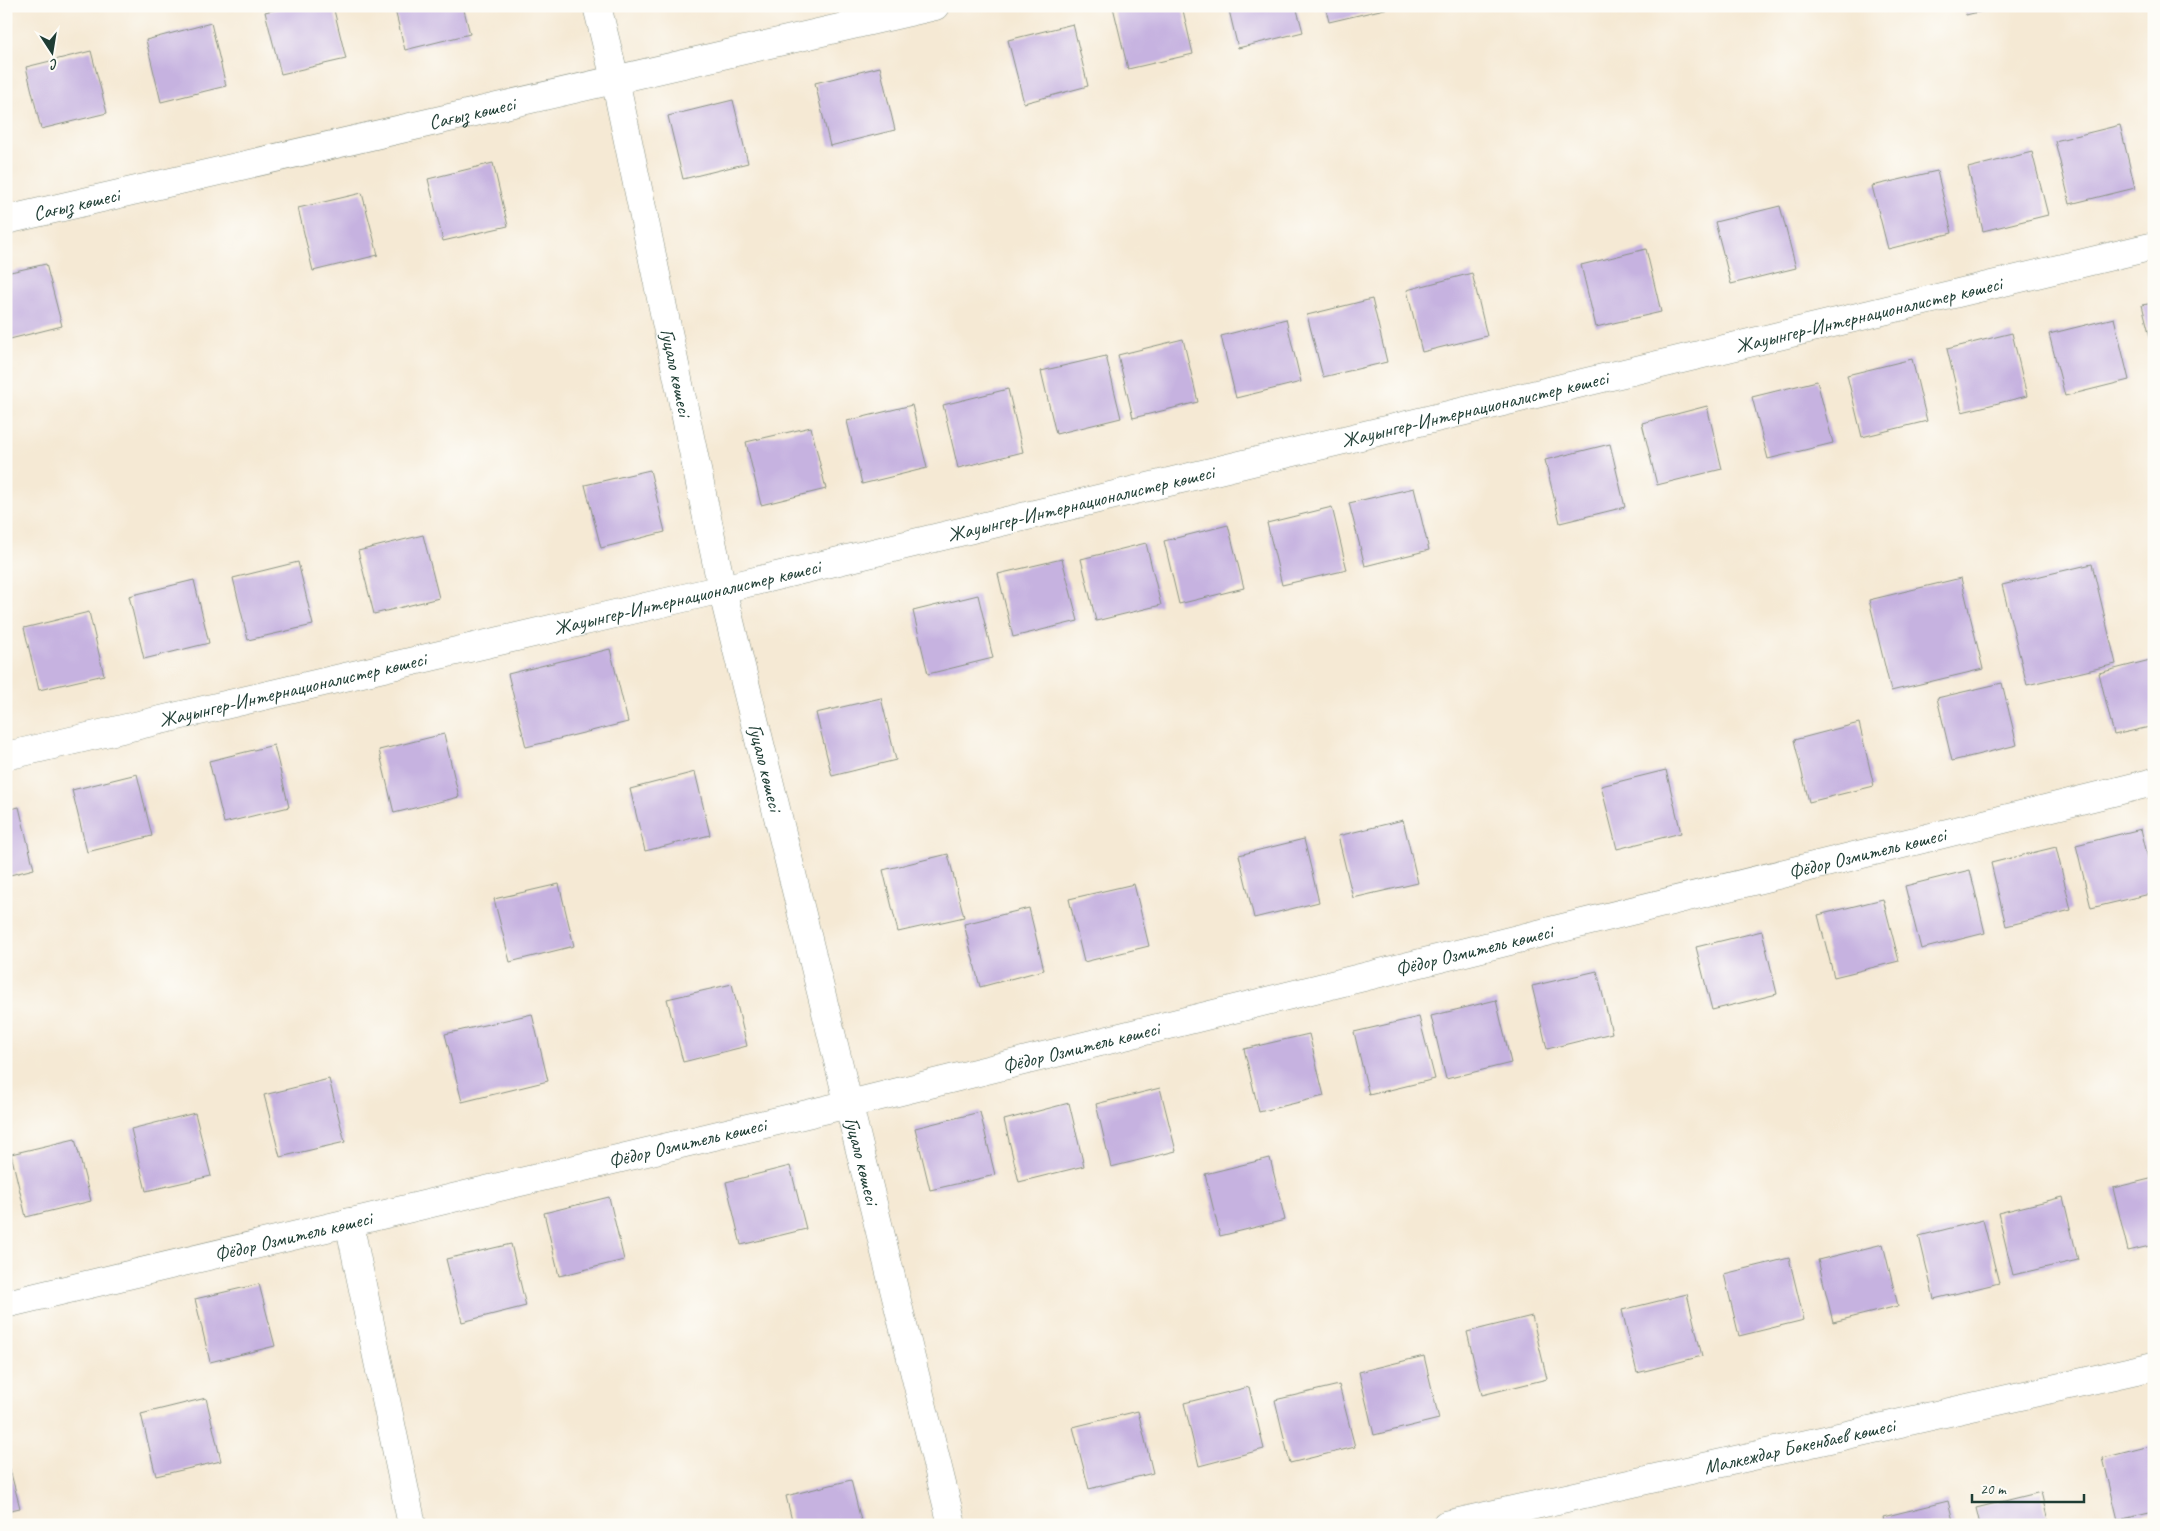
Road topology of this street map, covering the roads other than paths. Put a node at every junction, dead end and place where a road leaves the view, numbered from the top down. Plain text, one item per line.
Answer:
1 (597, 6) edge
2 (935, 6) edge
3 (615, 79) junction
4 (6, 220) edge
5 (2154, 246) edge
6 (722, 589) junction
7 (6, 756) edge
8 (2154, 782) edge
9 (849, 1104) junction
10 (349, 1222) junction
11 (6, 1304) edge
12 (2154, 1366) edge
13 (412, 1525) edge
14 (952, 1525) edge
15 (1446, 1525) edge

1 - 3 street, Гуцало көшесі
2 - 3 street, Сағыз көшесі
3 - 4 street, Сағыз көшесі
3 - 6 street, Гуцало көшесі
5 - 6 street, Жауынгер-Интернационалистер көшесі
6 - 7 street, Жауынгер-Интернационалистер көшесі
6 - 9 street, Гуцало көшесі
8 - 9 street, Фёдор Озмитель көшесі
9 - 10 street, Фёдор Озмитель көшесі
9 - 14 street, Гуцало көшесі
10 - 11 street, Фёдор Озмитель көшесі
10 - 13 street
12 - 15 street, Малкеждар Бөкенбаев көшесі

